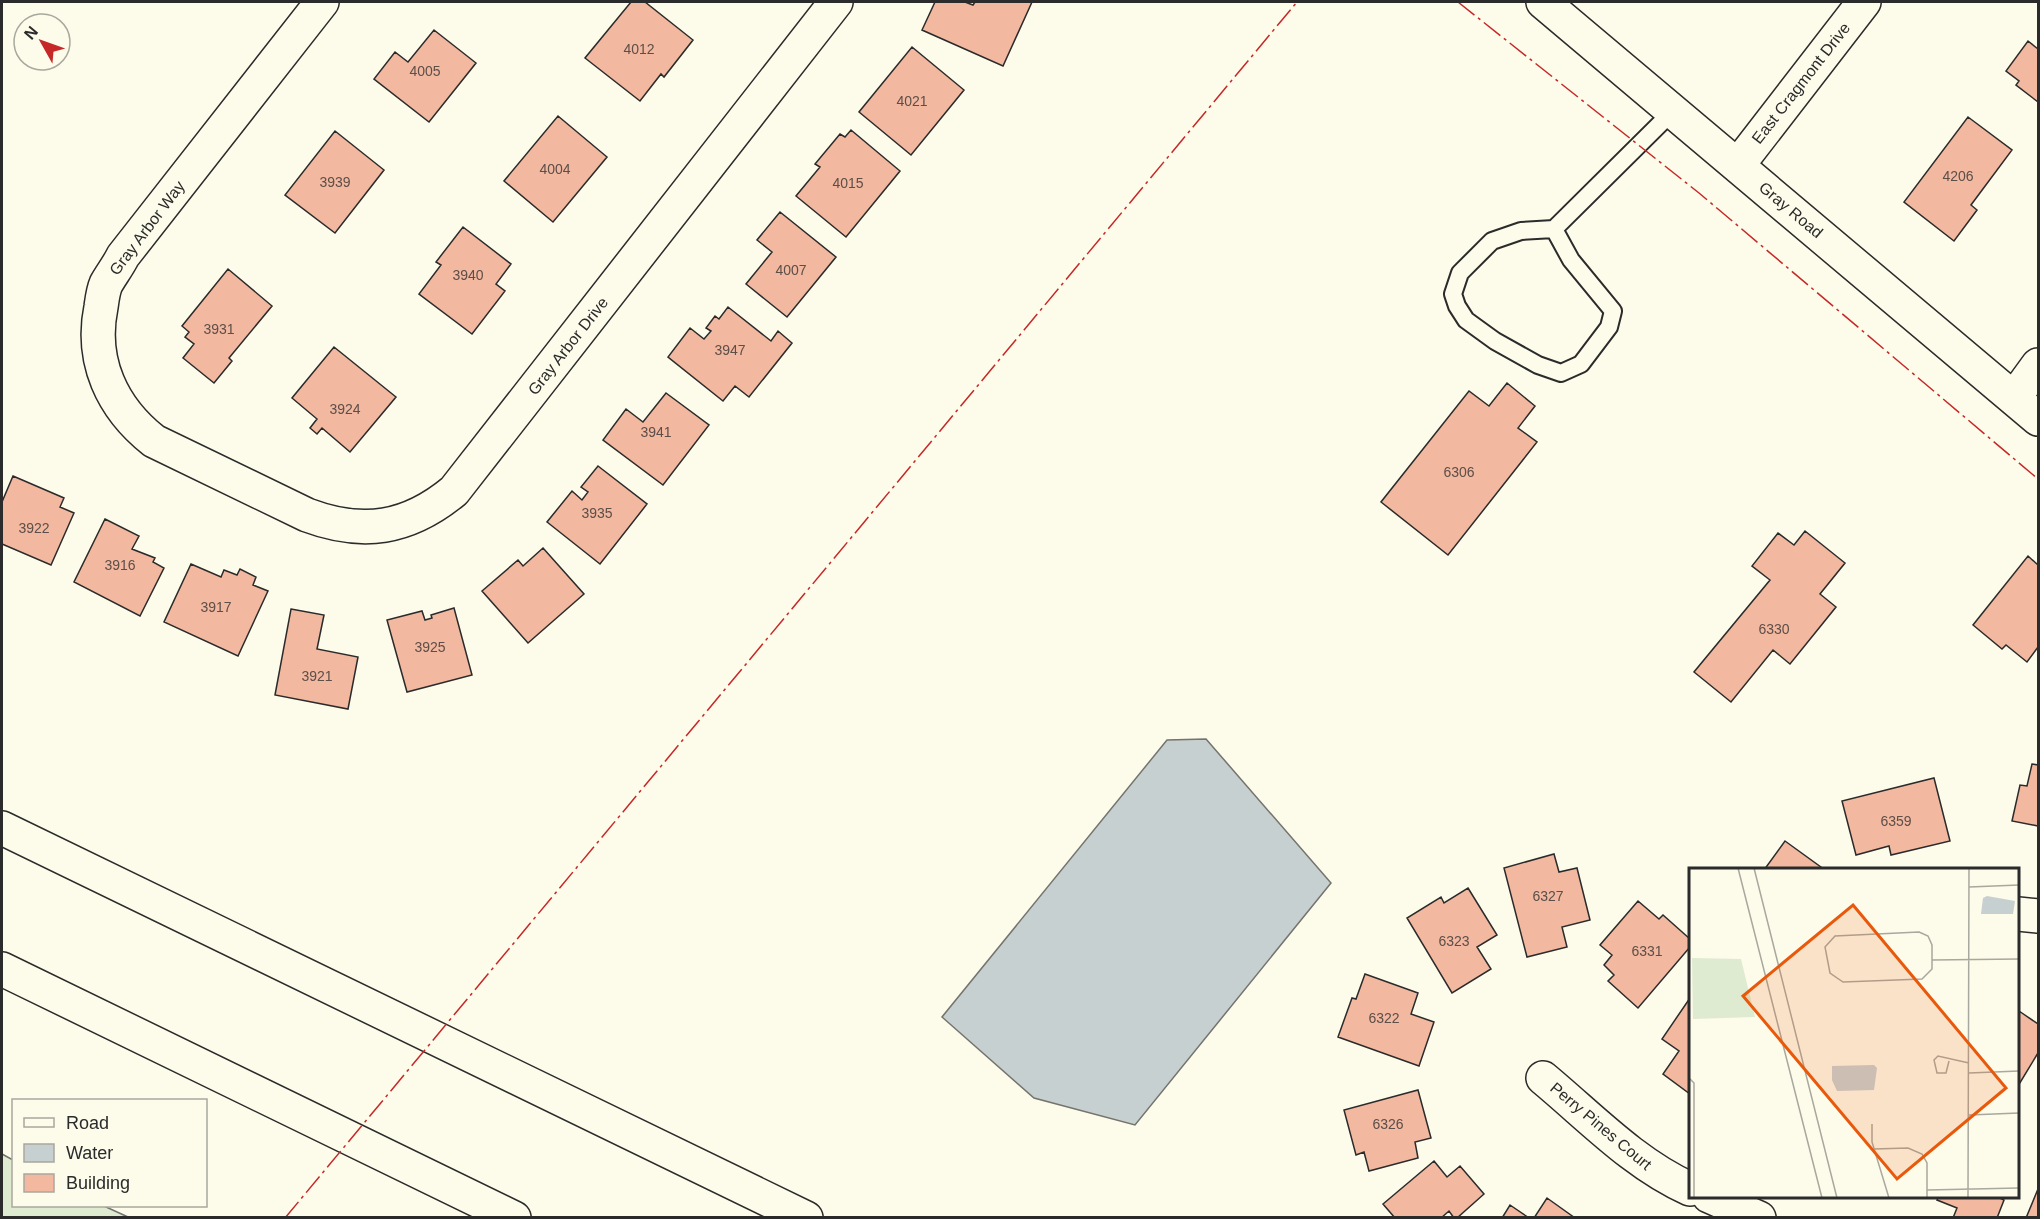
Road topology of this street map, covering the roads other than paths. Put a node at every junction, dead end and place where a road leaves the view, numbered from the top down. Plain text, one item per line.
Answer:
1 (322, 2) edge
2 (836, 2) edge
3 (1544, 2) edge
4 (1864, 2) edge
5 (1673, 111) junction
6 (1738, 165) junction
7 (1554, 229) junction
8 (2038, 365) edge
9 (2014, 398) junction
10 (2038, 419) edge
11 (222, 475) joint
12 (2, 828) edge
13 (2019, 914) edge
14 (2038, 916) edge
15 (2, 969) edge
16 (1543, 1078) dead end
17 (1689, 1187) edge
18 (1714, 1198) edge
19 (514, 1218) edge
20 (806, 1218) edge
21 (1759, 1218) edge

1 - 11 main road, Gray Arbor Way
2 - 11 main road, Gray Arbor Drive
3 - 5 main road, Gray Road
4 - 6 main road, East Cragmont Drive
5 - 6 main road, Gray Road
5 - 7 lane
6 - 9 main road, Gray Road
7 - 7 lane
8 - 9 main road
9 - 10 main road, Gray Road
12 - 20 main road
13 - 14 main road
15 - 19 main road
16 - 17 main road, Perry Pines Court
18 - 21 main road, Perry Pines Court

